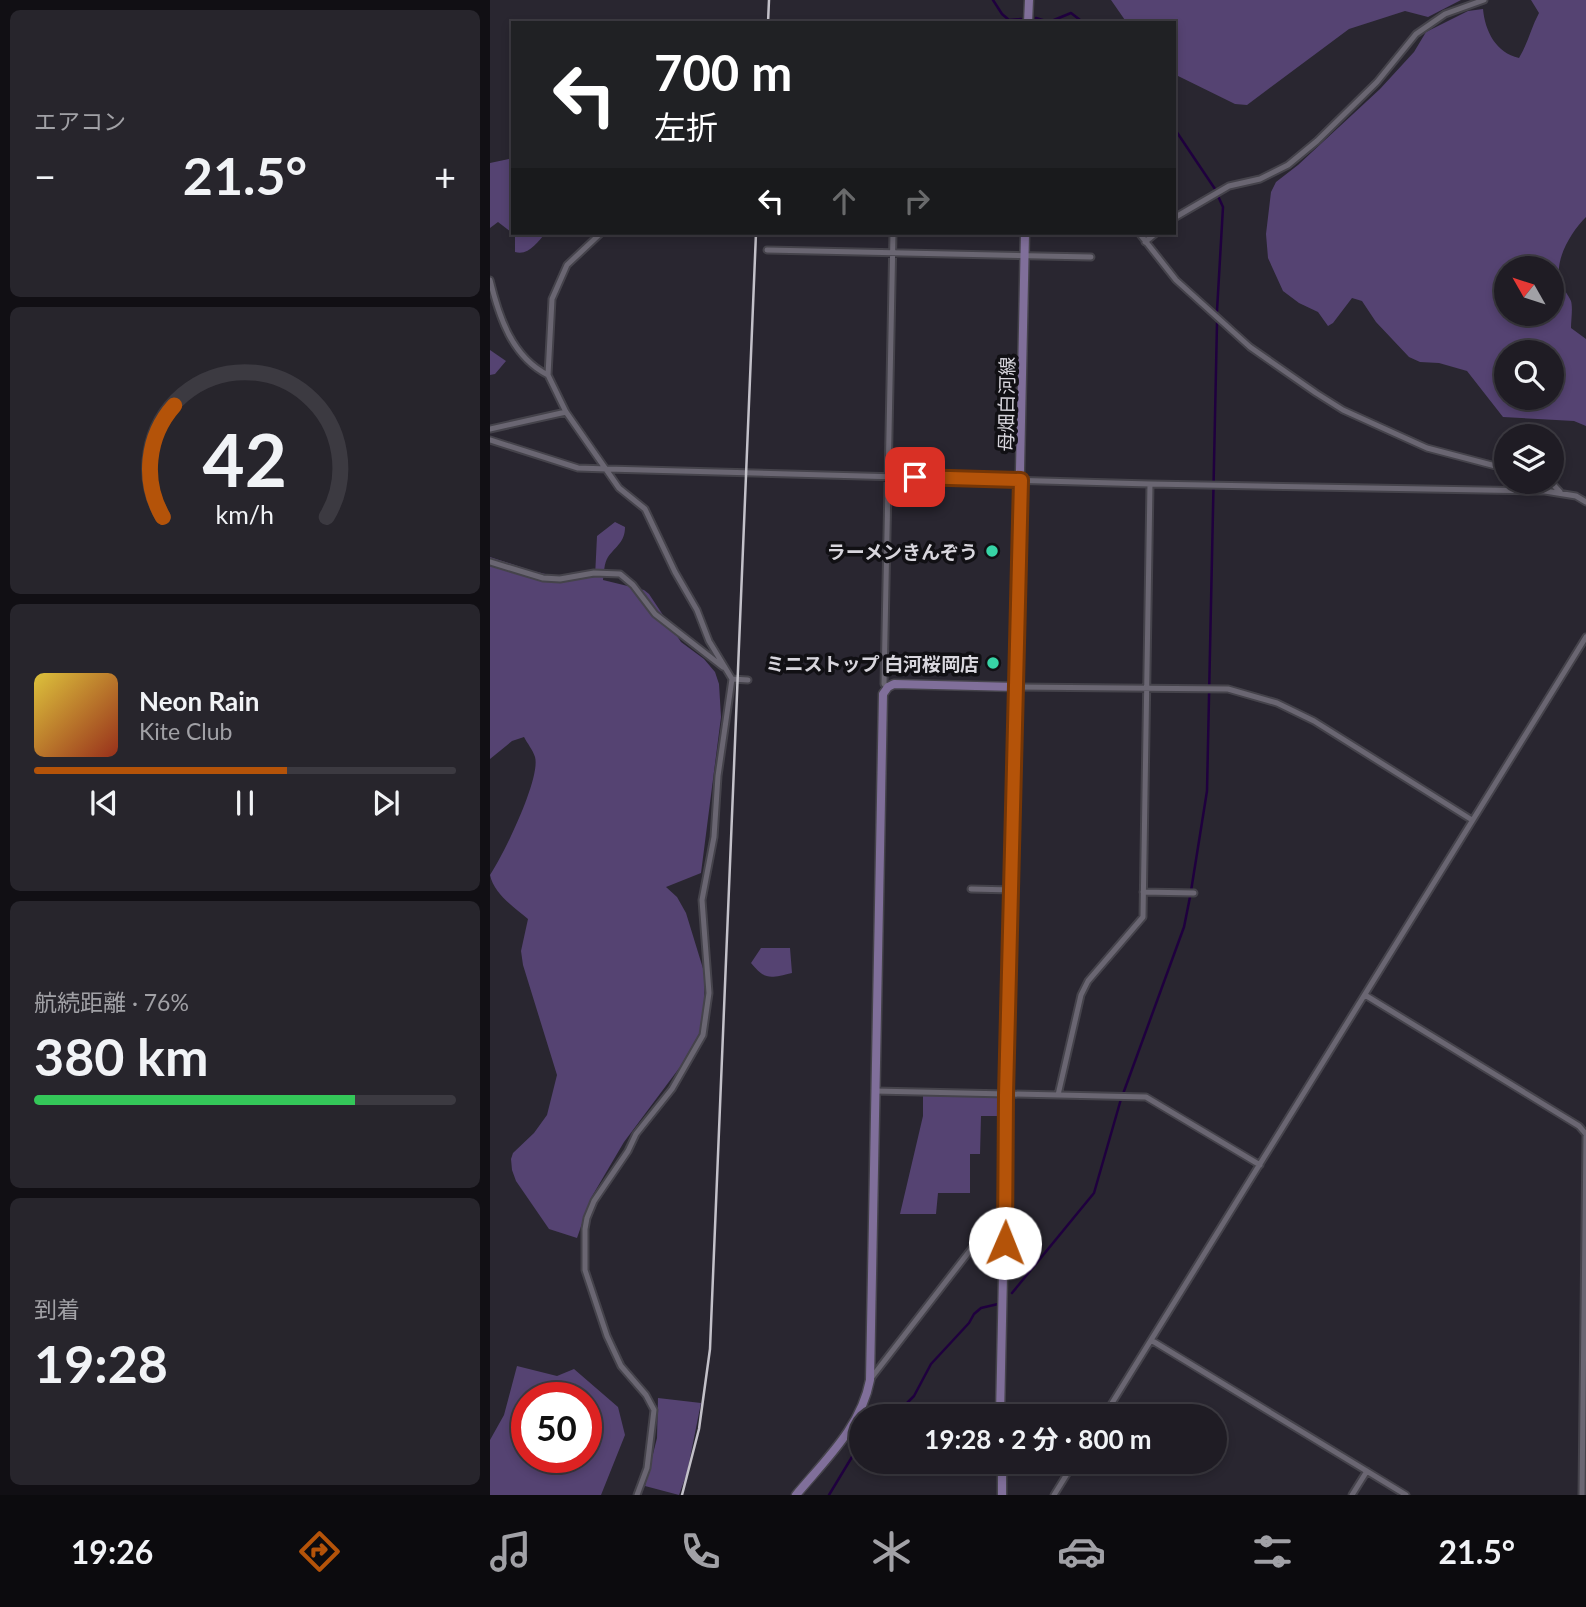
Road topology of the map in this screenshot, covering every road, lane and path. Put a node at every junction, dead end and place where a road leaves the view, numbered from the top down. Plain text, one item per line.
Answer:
1 (1029, 0) edge
2 (1484, 0) edge
3 (1028, 21) edge
4 (1176, 217) edge
5 (599, 235) edge
6 (893, 235) edge
7 (1025, 235) edge
8 (1140, 235) edge
9 (1154, 235) edge
10 (1145, 242) junction
11 (767, 250) dead end
12 (892, 252) junction
13 (1025, 255) junction
14 (1091, 257) dead end
15 (490, 280) edge
16 (548, 375) junction
17 (566, 412) junction
18 (490, 429) edge
19 (490, 440) edge
20 (1494, 466) edge
21 (607, 470) junction
22 (888, 477) junction
23 (1021, 480) junction
24 (1150, 484) junction
25 (1494, 490) edge
26 (1564, 494) edge
27 (1586, 502) edge
28 (490, 562) edge
29 (1586, 637) edge
30 (724, 668) junction
31 (732, 679) junction
32 (748, 680) dead end
33 (888, 687) junction
34 (1017, 687) junction
35 (1147, 688) junction
36 (1472, 820) junction
37 (971, 889) dead end
38 (1012, 890) junction
39 (1143, 892) junction
40 (1194, 894) dead end
41 (1365, 995) junction
42 (875, 1091) junction
43 (1006, 1095) junction
44 (1058, 1095) junction
45 (1586, 1135) edge
46 (1260, 1165) junction
47 (1006, 1219) junction
48 (1151, 1340) junction
49 (870, 1380) junction
50 (1000, 1404) edge
51 (1111, 1404) edge
52 (1367, 1471) junction
53 (1002, 1474) edge
54 (1067, 1474) edge
55 (637, 1495) edge
56 (796, 1495) edge
57 (1002, 1495) edge
58 (1054, 1495) edge
59 (1352, 1495) edge
60 (1406, 1495) edge
61 (1582, 1495) edge

1 - 3 main road
2 - 4 street
5 - 16 street
6 - 12 street
7 - 13 main road, 母畑白河線
8 - 10 street
9 - 10 street
10 - 20 street
11 - 12 street
12 - 13 street
12 - 22 street
13 - 14 street
13 - 23 main road, 母畑白河線
15 - 16 street
16 - 17 street
17 - 18 street
17 - 21 street
19 - 21 street
21 - 22 street
21 - 30 street
22 - 23 street
22 - 33 street
23 - 24 street
23 - 34 main road, 母畑白河線
24 - 25 street
24 - 35 street
26 - 27 street
28 - 30 street
29 - 36 street
30 - 31 street
31 - 32 street
31 - 55 street
33 - 34 main road
33 - 42 main road
34 - 35 street
34 - 38 main road, 母畑白河線
35 - 36 street
35 - 39 street
36 - 41 street
37 - 38 street
38 - 43 main road, 母畑白河線
39 - 40 street
39 - 44 street
41 - 45 street
41 - 46 street
42 - 43 street
42 - 49 main road
43 - 44 street
43 - 47 main road, 母畑白河線
44 - 46 street
45 - 61 street
46 - 48 street
47 - 49 street
47 - 50 main road, 母畑白河線
48 - 51 street
48 - 52 street
49 - 56 main road
52 - 59 street
52 - 60 street
53 - 57 main road
54 - 58 street

